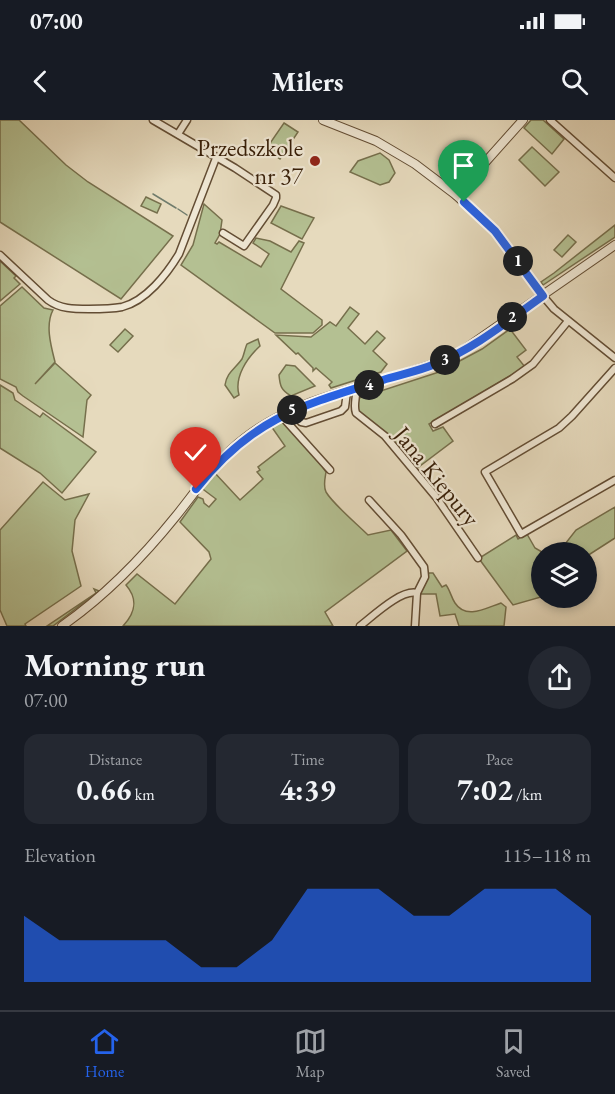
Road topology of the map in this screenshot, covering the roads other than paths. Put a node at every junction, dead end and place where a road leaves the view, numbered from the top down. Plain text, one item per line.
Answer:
1 (153, 120) edge
2 (187, 120) edge
3 (322, 120) edge
4 (523, 120) edge
5 (550, 120) edge
6 (178, 134) junction
7 (216, 158) junction
8 (615, 178) edge
9 (456, 195) junction
10 (223, 233) dead end
11 (615, 245) edge
12 (0, 255) edge
13 (543, 296) junction
14 (568, 321) junction
15 (615, 358) edge
16 (615, 368) edge
17 (356, 389) junction
18 (347, 392) junction
19 (287, 412) junction
20 (435, 424) dead end
21 (330, 470) dead end
22 (615, 480) edge
23 (369, 500) dead end
24 (478, 558) dead end
25 (417, 593) junction
26 (62, 626) edge
27 (360, 626) edge
28 (415, 626) edge

1 - 6 street
2 - 6 street
3 - 9 street
4 - 9 street
5 - 8 street
6 - 7 street
7 - 10 street
7 - 12 street
9 - 13 street
11 - 13 street
13 - 14 street
13 - 17 street
14 - 15 street
14 - 20 street
16 - 22 street
17 - 18 street
17 - 24 street, Jana Kiepury
18 - 19 street
18 - 19 street
19 - 21 street
19 - 26 street
23 - 25 street
25 - 27 street
25 - 28 street

